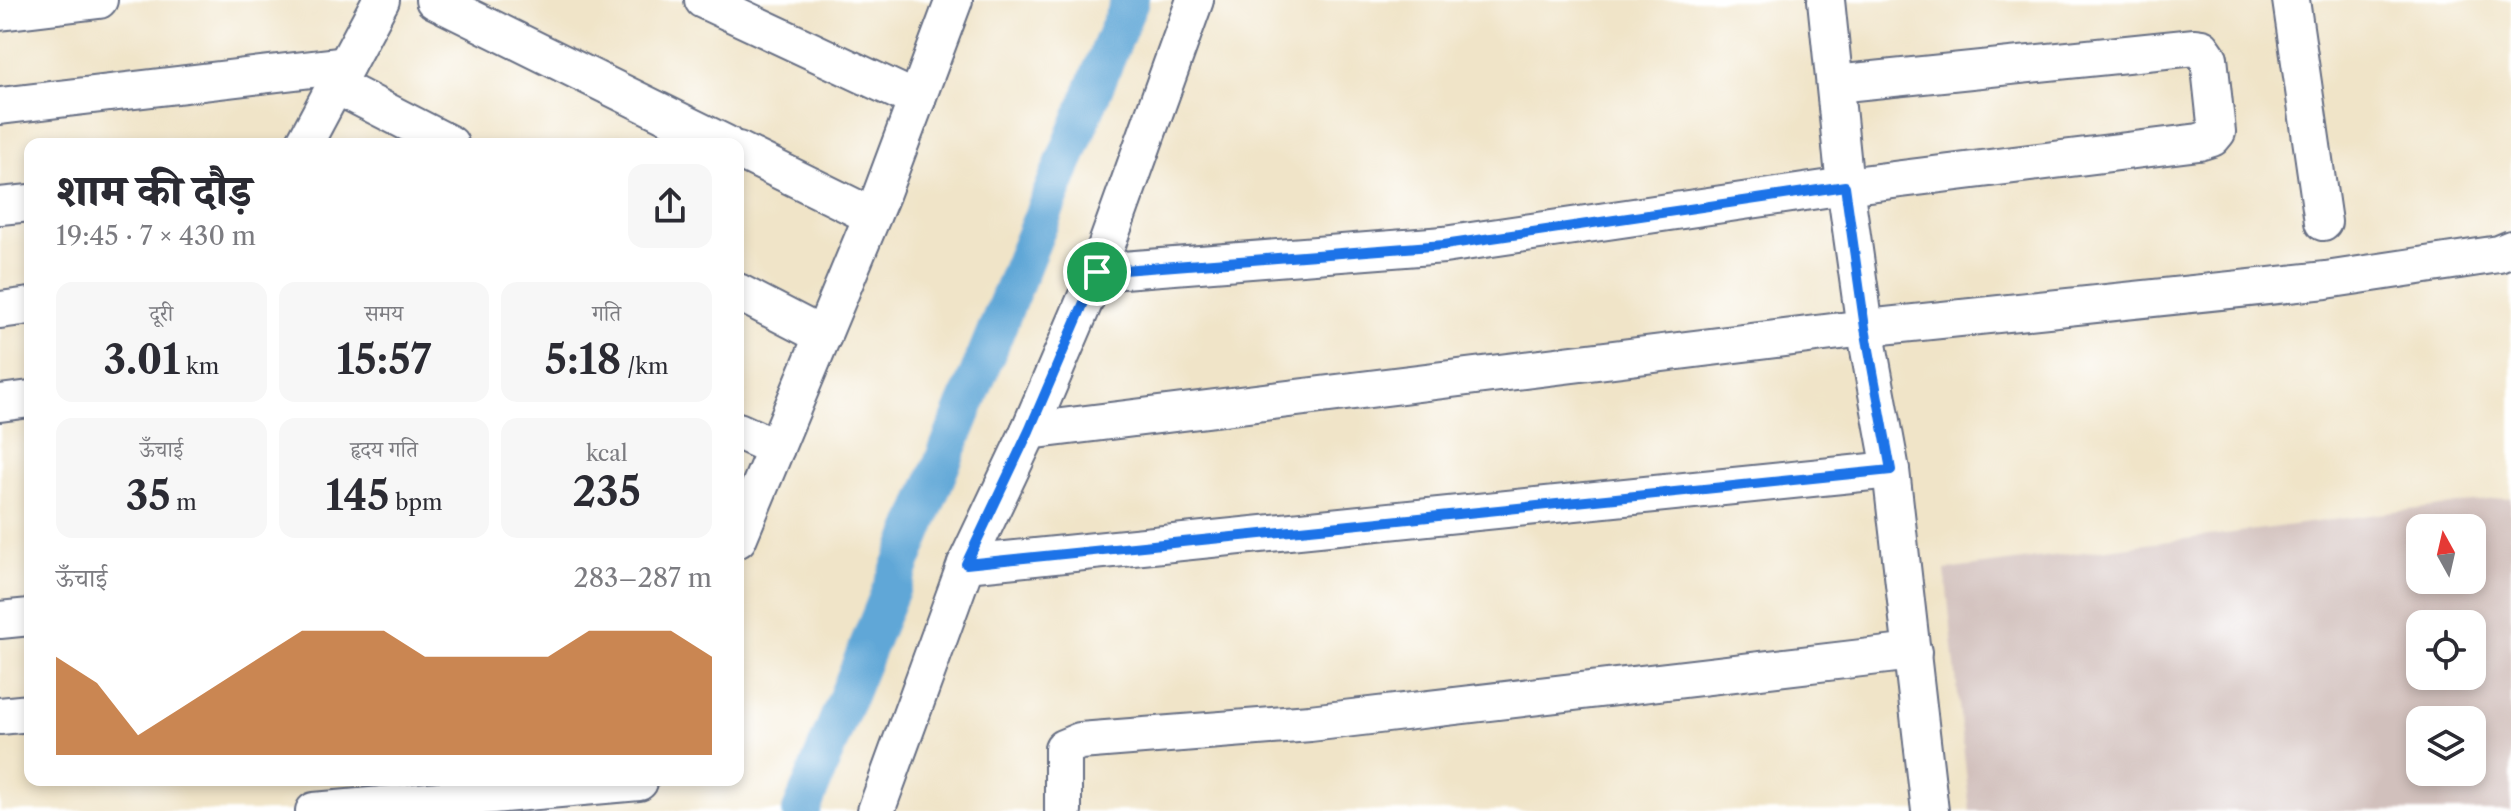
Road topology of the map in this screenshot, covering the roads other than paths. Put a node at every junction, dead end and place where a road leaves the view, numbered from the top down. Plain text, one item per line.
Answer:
1 (99, 0) edge
2 (381, 0) edge
3 (434, 0) edge
4 (703, 0) edge
5 (954, 0) edge
6 (1195, 0) edge
7 (1826, 0) edge
8 (2291, 0) edge
9 (0, 12) edge
10 (341, 75) junction
11 (1835, 84) junction
12 (917, 100) junction
13 (0, 106) edge
14 (307, 138) edge
15 (441, 138) edge
16 (714, 138) edge
17 (744, 153) edge
18 (1845, 186) junction
19 (24, 204) edge
20 (0, 206) edge
21 (872, 216) junction
22 (2323, 222) dead end
23 (2511, 249) edge
24 (1097, 272) junction
25 (744, 295) edge
26 (24, 307) edge
27 (0, 310) edge
28 (1865, 328) junction
29 (823, 336) junction
30 (24, 400) edge
31 (0, 403) edge
32 (1029, 431) junction
33 (744, 434) edge
34 (776, 448) junction
35 (1891, 470) junction
36 (744, 525) edge
37 (966, 564) junction
38 (24, 618) edge
39 (0, 620) edge
40 (1913, 652) junction
41 (24, 714) edge
42 (0, 716) edge
43 (636, 791) edge
44 (314, 811) edge
45 (876, 811) edge
46 (1063, 811) edge
47 (1930, 811) edge

1 - 9 street
2 - 10 street
3 - 16 street
4 - 12 street
5 - 12 street
6 - 24 street
7 - 11 street
8 - 22 street
10 - 13 street
10 - 14 street
10 - 15 street
11 - 18 street
11 - 18 street
12 - 21 street
17 - 21 street
18 - 24 street
18 - 28 street
19 - 20 street
21 - 29 street
23 - 28 street
24 - 32 street
25 - 29 street
26 - 27 street
28 - 32 street
28 - 35 street
29 - 34 street
30 - 31 street
32 - 37 street
33 - 34 street
34 - 36 street
35 - 37 street
35 - 40 street
37 - 45 street
38 - 39 street
40 - 46 street
40 - 47 street
41 - 42 street
43 - 44 street

